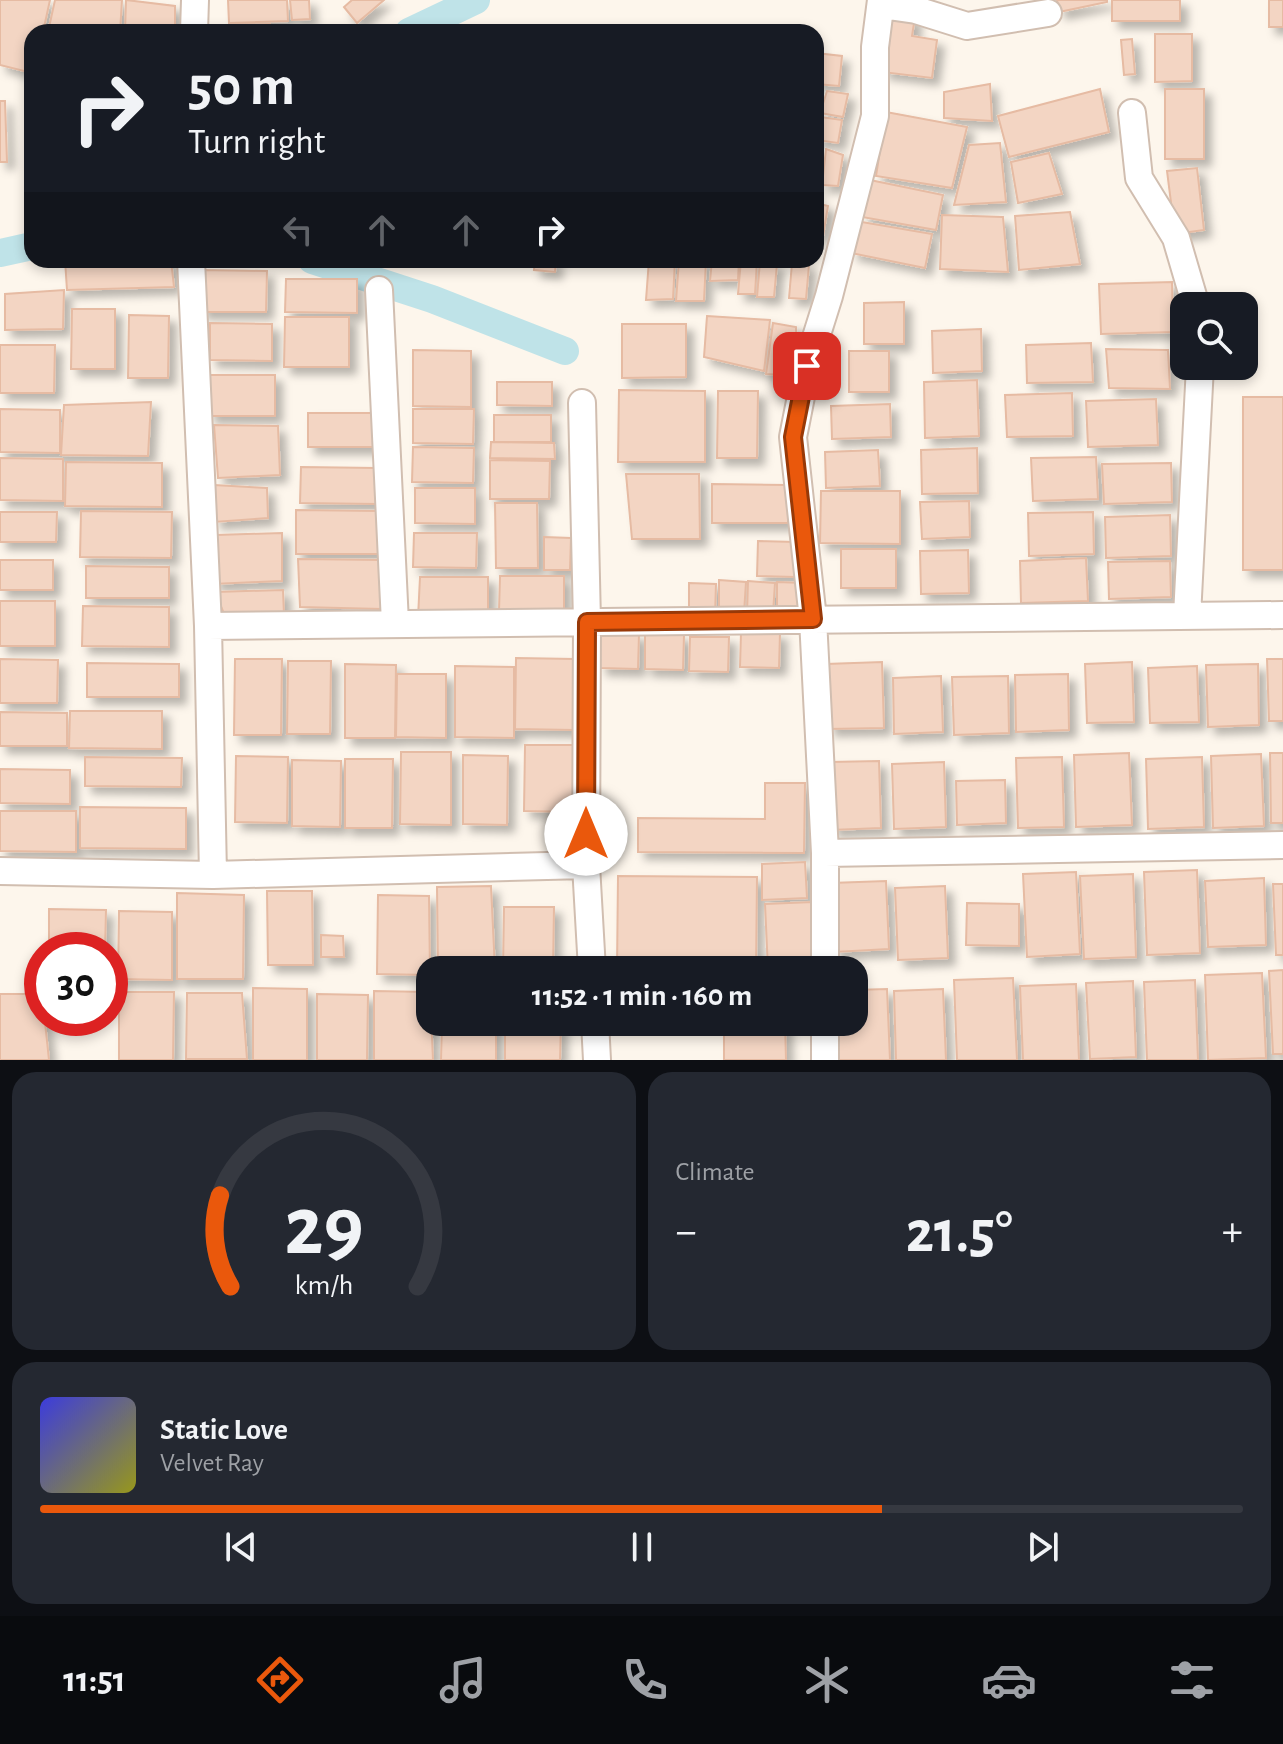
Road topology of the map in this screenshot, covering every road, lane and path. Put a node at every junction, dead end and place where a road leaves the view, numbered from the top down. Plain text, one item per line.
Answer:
1 (195, 0) edge
2 (881, 3) edge
3 (1048, 13) dead end
4 (194, 24) edge
5 (1132, 113) dead end
6 (191, 268) edge
7 (379, 290) dead end
8 (1192, 292) edge
9 (1199, 380) edge
10 (582, 403) dead end
11 (1283, 615) edge
12 (1187, 616) junction
13 (813, 619) junction
14 (587, 622) junction
15 (395, 623) junction
16 (208, 626) junction
17 (1283, 845) edge
18 (825, 853) junction
19 (586, 865) junction
20 (0, 871) edge
21 (213, 875) junction
22 (591, 956) edge
23 (825, 956) edge
24 (596, 1036) edge
25 (825, 1036) edge
26 (597, 1060) edge
27 (825, 1060) edge

1 - 4 street
2 - 3 street
2 - 13 street
5 - 8 street
6 - 16 street
7 - 15 street
9 - 12 street
10 - 14 street
11 - 12 street
12 - 13 street
13 - 14 street
13 - 18 street
14 - 15 street
14 - 19 street
15 - 16 street
16 - 21 street
17 - 18 street
18 - 23 street
19 - 21 street
19 - 22 street
20 - 21 street
24 - 26 street
25 - 27 street

